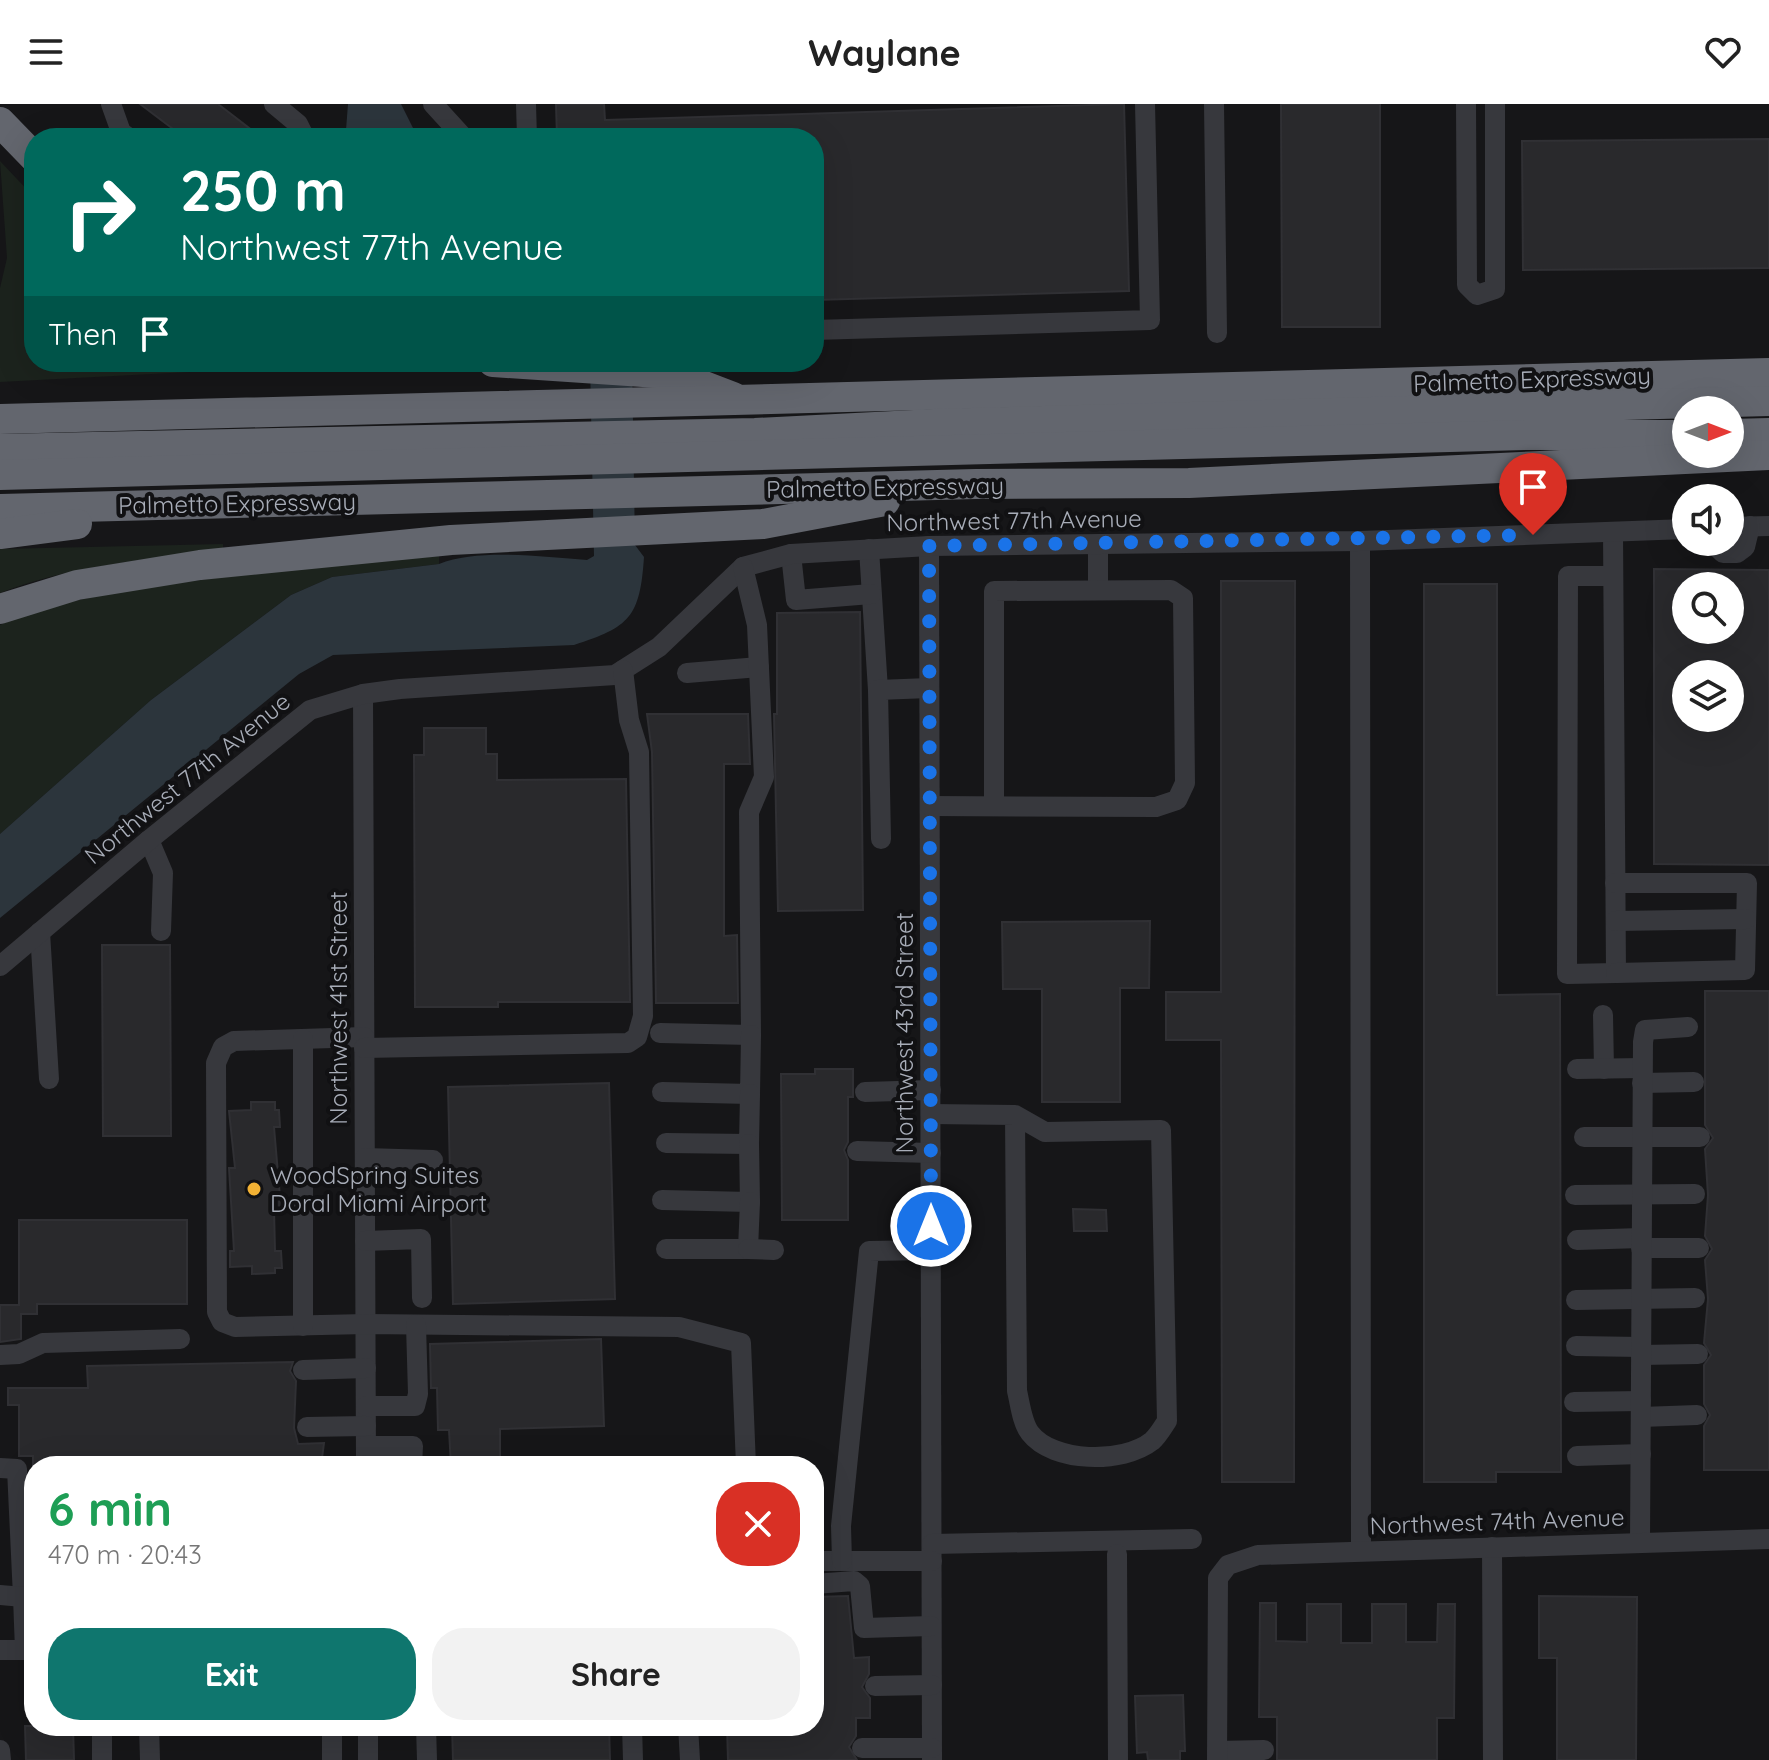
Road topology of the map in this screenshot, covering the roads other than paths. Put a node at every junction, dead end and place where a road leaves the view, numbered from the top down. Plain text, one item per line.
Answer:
1 (111, 104) edge
2 (274, 104) edge
3 (433, 104) edge
4 (526, 104) edge
5 (1145, 104) edge
6 (1214, 104) edge
7 (1466, 104) edge
8 (1495, 104) edge
9 (0, 122) edge
10 (120, 128) edge
11 (300, 128) edge
12 (455, 128) edge
13 (527, 128) edge
14 (24, 147) edge
15 (824, 330) edge
16 (1217, 333) dead end
17 (654, 372) edge
18 (1769, 373) edge
19 (1769, 401) edge
20 (746, 402) junction
21 (0, 419) edge
22 (632, 423) junction
23 (1769, 433) edge
24 (1744, 434) edge
25 (1672, 435) edge
26 (587, 448) junction
27 (0, 449) edge
28 (1769, 455) edge
29 (0, 475) edge
30 (976, 484) junction
31 (244, 503) junction
32 (0, 509) edge
33 (1750, 526) edge
34 (1672, 530) edge
35 (1613, 532) junction
36 (0, 534) edge
37 (1360, 541) junction
38 (1098, 544) junction
39 (929, 546) junction
40 (1744, 548) edge
41 (869, 549) junction
42 (791, 554) junction
43 (743, 567) junction
44 (1613, 576) junction
45 (1098, 590) junction
46 (871, 594) junction
47 (0, 609) edge
48 (759, 667) junction
49 (623, 670) junction
50 (687, 673) dead end
51 (929, 688) junction
52 (878, 690) junction
53 (363, 694) junction
54 (930, 806) junction
55 (994, 806) junction
56 (881, 839) dead end
57 (149, 840) junction
58 (1615, 883) junction
59 (1746, 919) junction
60 (1616, 921) junction
61 (161, 931) dead end
62 (40, 932) junction
63 (0, 966) edge
64 (1616, 973) junction
65 (1603, 1015) dead end
66 (1688, 1027) dead end
67 (660, 1033) dead end
68 (751, 1035) junction
69 (303, 1039) junction
70 (364, 1042) junction
71 (1577, 1069) dead end
72 (1604, 1069) junction
73 (1642, 1076) junction
74 (49, 1079) dead end
75 (1694, 1082) dead end
76 (931, 1090) junction
77 (662, 1092) dead end
78 (865, 1092) dead end
79 (750, 1094) junction
80 (931, 1114) junction
81 (1015, 1115) junction
82 (1584, 1137) dead end
83 (1700, 1137) dead end
84 (1642, 1138) junction
85 (666, 1143) dead end
86 (749, 1144) junction
87 (857, 1151) dead end
88 (931, 1153) junction
89 (365, 1158) junction
90 (433, 1160) dead end
91 (1642, 1193) junction
92 (1695, 1194) dead end
93 (1575, 1195) dead end
94 (662, 1200) dead end
95 (750, 1202) junction
96 (1577, 1240) dead end
97 (365, 1241) junction
98 (1641, 1243) junction
99 (1699, 1248) dead end
100 (666, 1249) dead end
101 (748, 1249) junction
102 (774, 1250) dead end
103 (931, 1250) junction
104 (422, 1298) dead end
105 (1695, 1298) dead end
106 (1641, 1299) junction
107 (1576, 1300) dead end
108 (366, 1324) junction
109 (416, 1325) junction
110 (303, 1326) junction
111 (180, 1339) dead end
112 (1576, 1346) dead end
113 (1641, 1351) junction
114 (1698, 1354) dead end
115 (0, 1355) edge
116 (366, 1368) junction
117 (303, 1370) dead end
118 (1574, 1402) dead end
119 (1641, 1409) junction
120 (1697, 1415) dead end
121 (307, 1427) dead end
122 (366, 1436) edge
123 (1641, 1454) junction
124 (412, 1456) edge
125 (746, 1456) edge
126 (1577, 1456) dead end
127 (0, 1468) edge
128 (1192, 1539) dead end
129 (1769, 1539) edge
130 (1640, 1542) junction
131 (1492, 1547) junction
132 (24, 1550) edge
133 (1361, 1551) junction
134 (932, 1552) junction
135 (1117, 1554) dead end
136 (824, 1561) edge
137 (842, 1561) junction
138 (824, 1583) edge
139 (0, 1595) edge
140 (24, 1597) edge
141 (931, 1626) junction
142 (0, 1650) edge
143 (24, 1650) edge
144 (932, 1685) junction
145 (875, 1686) dead end
146 (102, 1736) edge
147 (149, 1736) edge
148 (332, 1736) edge
149 (368, 1736) edge
150 (426, 1736) edge
151 (632, 1736) edge
152 (689, 1736) edge
153 (862, 1748) dead end
154 (0, 1750) edge
155 (1264, 1750) dead end
156 (932, 1754) edge
157 (1217, 1756) edge
158 (1, 1760) edge
159 (102, 1760) edge
160 (150, 1760) edge
161 (332, 1760) edge
162 (368, 1760) edge
163 (427, 1760) edge
164 (633, 1760) edge
165 (690, 1760) edge
166 (1118, 1760) edge
167 (1493, 1760) edge

1 - 10 street
2 - 11 street
3 - 12 street
4 - 13 street
5 - 15 street
6 - 16 street
7 - 8 street
9 - 14 highway
17 - 20 highway
18 - 20 highway, Palmetto Expressway
19 - 22 highway
20 - 22 highway, Palmetto Expressway
21 - 22 highway, Palmetto Expressway
22 - 25 highway
22 - 26 highway
23 - 24 highway
26 - 27 highway
26 - 29 highway
28 - 30 highway, Palmetto Expressway
30 - 31 highway, Palmetto Expressway
30 - 47 highway
31 - 32 highway, Palmetto Expressway
31 - 36 highway
33 - 40 street
34 - 35 street, Northwest 77th Avenue
35 - 37 street, Northwest 77th Avenue
35 - 44 street
37 - 38 street, Northwest 77th Avenue
37 - 133 street
38 - 39 street, Northwest 77th Avenue
38 - 45 street
39 - 41 street, Northwest 77th Avenue
39 - 51 street, Northwest 43rd Street
41 - 42 street, Northwest 77th Avenue
41 - 46 street
42 - 43 street, Northwest 77th Avenue
42 - 46 street
43 - 48 street
43 - 49 street, Northwest 77th Avenue
44 - 58 street
44 - 64 street
45 - 55 street
45 - 55 street
46 - 52 street
48 - 50 street
48 - 68 street
49 - 53 street, Northwest 77th Avenue
49 - 70 street
51 - 52 street
51 - 54 street, Northwest 43rd Street
52 - 56 street
53 - 57 street, Northwest 77th Avenue
53 - 70 street, Northwest 41st Street
54 - 55 street
54 - 76 street, Northwest 43rd Street
57 - 61 street
57 - 62 street, Northwest 77th Avenue
58 - 59 street
58 - 60 street
59 - 60 street
59 - 64 street
60 - 64 street
62 - 63 street, Northwest 77th Avenue
62 - 74 street
65 - 72 street
66 - 73 street
67 - 68 street
68 - 79 street
69 - 70 street
69 - 110 street
69 - 110 street
70 - 89 street, Northwest 41st Street
71 - 72 street
72 - 73 street
73 - 75 street
73 - 84 street
76 - 78 street
76 - 80 street, Northwest 43rd Street
77 - 79 street
79 - 86 street
80 - 81 street
80 - 88 street, Northwest 43rd Street
81 - 81 street
82 - 84 street
83 - 84 street
84 - 91 street
85 - 86 street
86 - 95 street
87 - 88 street
88 - 103 street, Northwest 43rd Street
89 - 90 street
89 - 97 street, Northwest 41st Street
91 - 92 street
91 - 93 street
91 - 98 street
94 - 95 street
95 - 101 street
96 - 98 street
97 - 104 street
97 - 108 street, Northwest 41st Street
98 - 99 street
98 - 106 street
100 - 101 street
101 - 102 street
103 - 134 street, Northwest 43rd Street
103 - 137 street
105 - 106 street
106 - 107 street
106 - 113 street
108 - 109 street
108 - 110 street
108 - 116 street, Northwest 41st Street
109 - 122 street
109 - 125 street
111 - 115 street
112 - 113 street
113 - 114 street
113 - 119 street
116 - 117 street
116 - 122 street, Northwest 41st Street
118 - 119 street
119 - 120 street
119 - 123 street
121 - 122 street
122 - 124 street
123 - 126 street
123 - 130 street
127 - 132 street
128 - 134 street
129 - 130 street, Northwest 74th Avenue
130 - 131 street, Northwest 74th Avenue
131 - 133 street, Northwest 74th Avenue
131 - 167 street
133 - 157 street, Northwest 74th Avenue
134 - 137 street
134 - 141 street, Northwest 43rd Street
135 - 166 street
136 - 137 street
138 - 141 street
139 - 140 street
141 - 144 street, Northwest 43rd Street
142 - 143 street
144 - 145 street
144 - 156 street, Northwest 43rd Street
146 - 159 street
147 - 160 street
148 - 161 street
149 - 162 street
150 - 163 street
151 - 164 street
152 - 165 street
153 - 156 street
154 - 158 street
155 - 157 street

